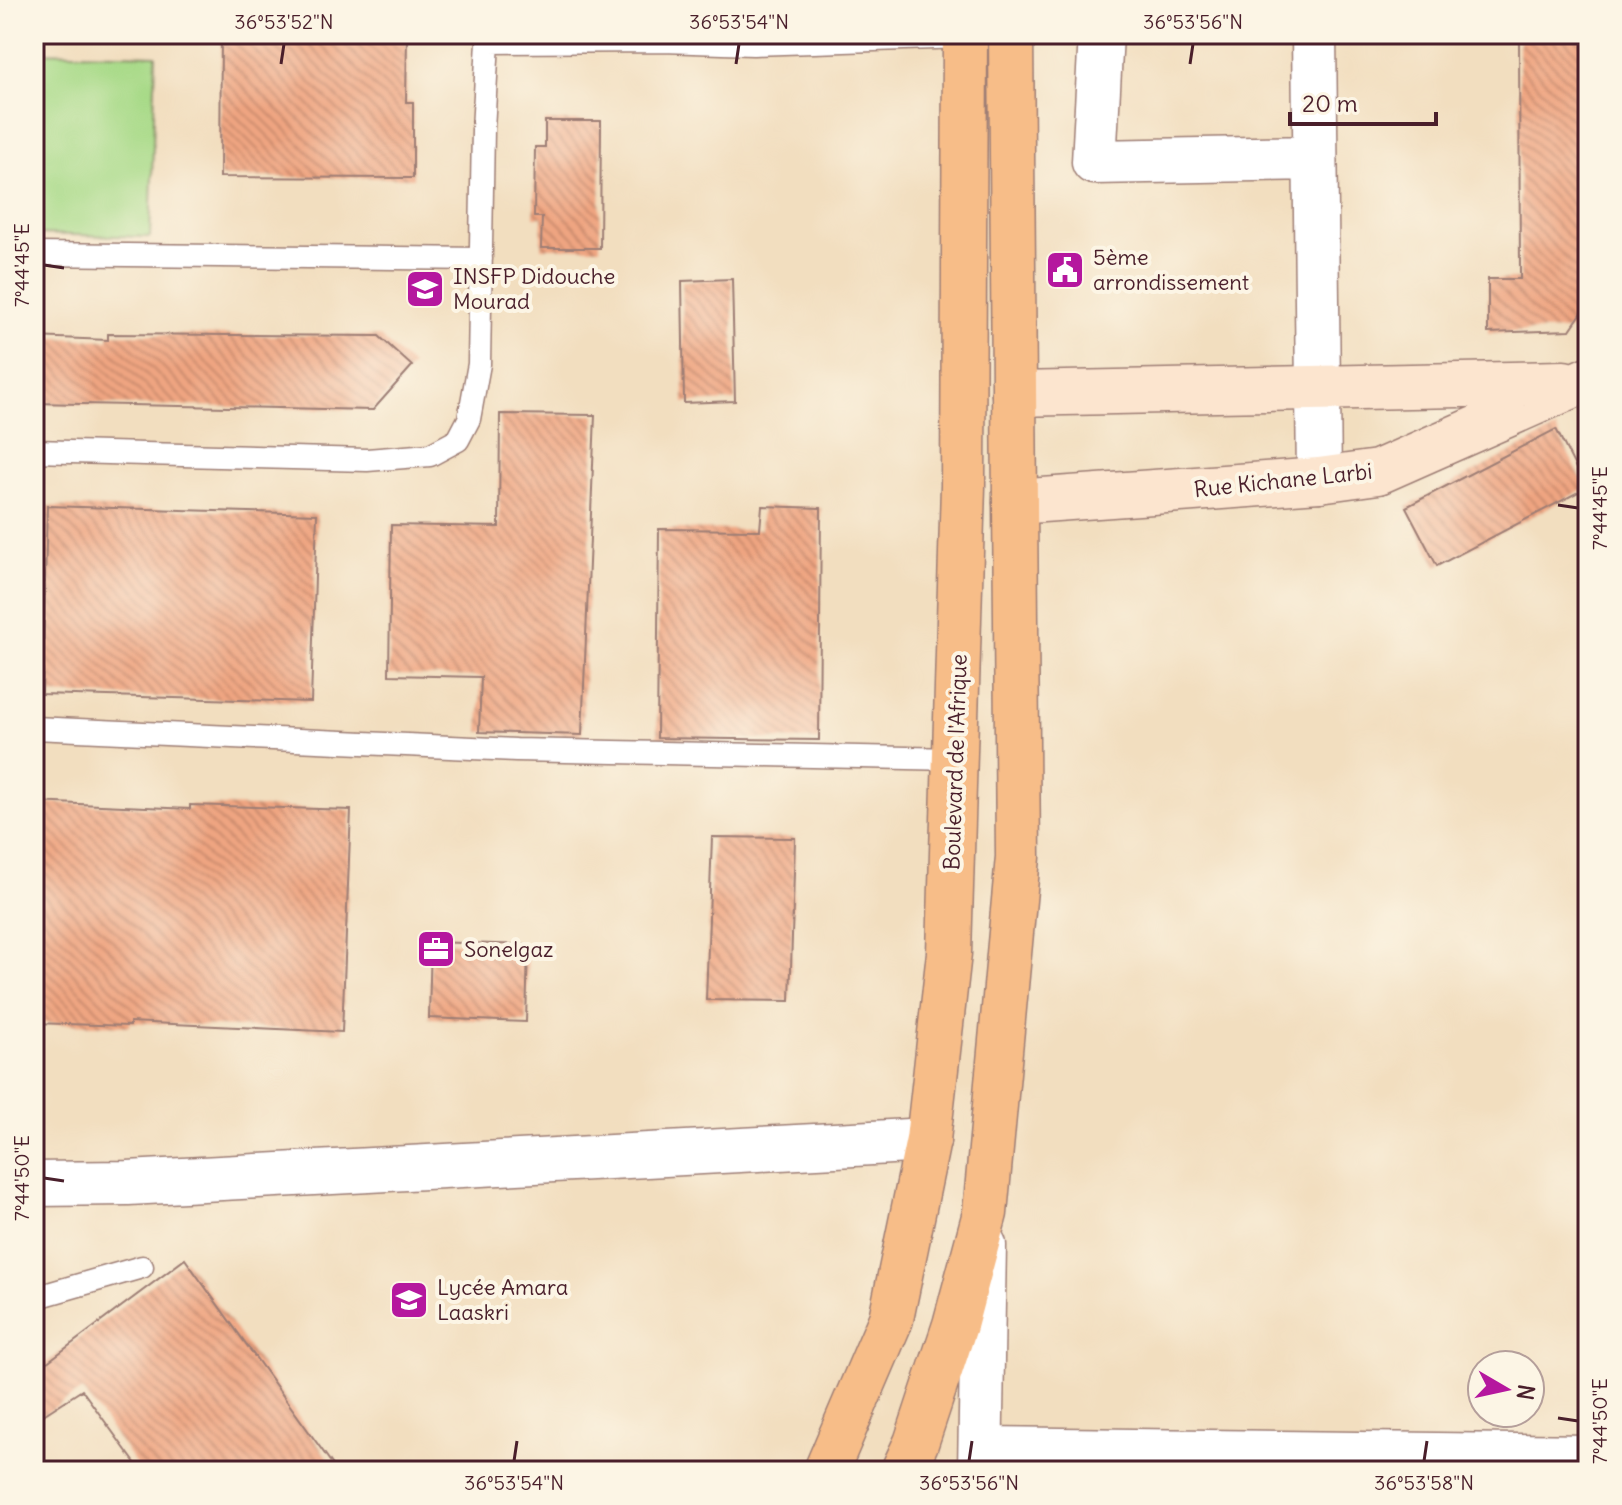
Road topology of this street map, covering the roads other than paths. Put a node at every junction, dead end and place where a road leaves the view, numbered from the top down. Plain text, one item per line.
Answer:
1 (1011, 34) edge
2 (1101, 34) edge
3 (1314, 34) edge
4 (965, 35) edge
5 (488, 38) edge
6 (1315, 158) junction
7 (34, 254) edge
8 (481, 259) junction
9 (1585, 381) edge
10 (1319, 387) junction
11 (1014, 394) junction
12 (34, 451) edge
13 (1319, 480) junction
14 (1015, 502) junction
15 (34, 728) edge
16 (955, 759) junction
17 (928, 1140) junction
18 (34, 1184) edge
19 (985, 1213) junction
20 (142, 1267) dead end
21 (34, 1298) edge
22 (1588, 1457) edge
23 (981, 1460) edge
24 (826, 1471) edge
25 (903, 1471) edge

1 - 11 main road
2 - 6 street
3 - 6 street
4 - 5 lane
4 - 16 main road, Boulevard de l'Afrique
5 - 8 lane
6 - 10 street
7 - 8 lane
8 - 12 lane
9 - 10 street, Rue Kichane Larbi
9 - 13 street, Rue Kichane Larbi
10 - 11 street, Rue Kichane Larbi
10 - 13 street
11 - 14 main road
13 - 14 street, Rue Kichane Larbi
14 - 19 main road
15 - 16 lane
16 - 17 main road, Boulevard de l'Afrique
17 - 18 street
17 - 24 main road, Boulevard de l'Afrique
19 - 23 street
19 - 25 main road
20 - 21 lane
22 - 23 street

